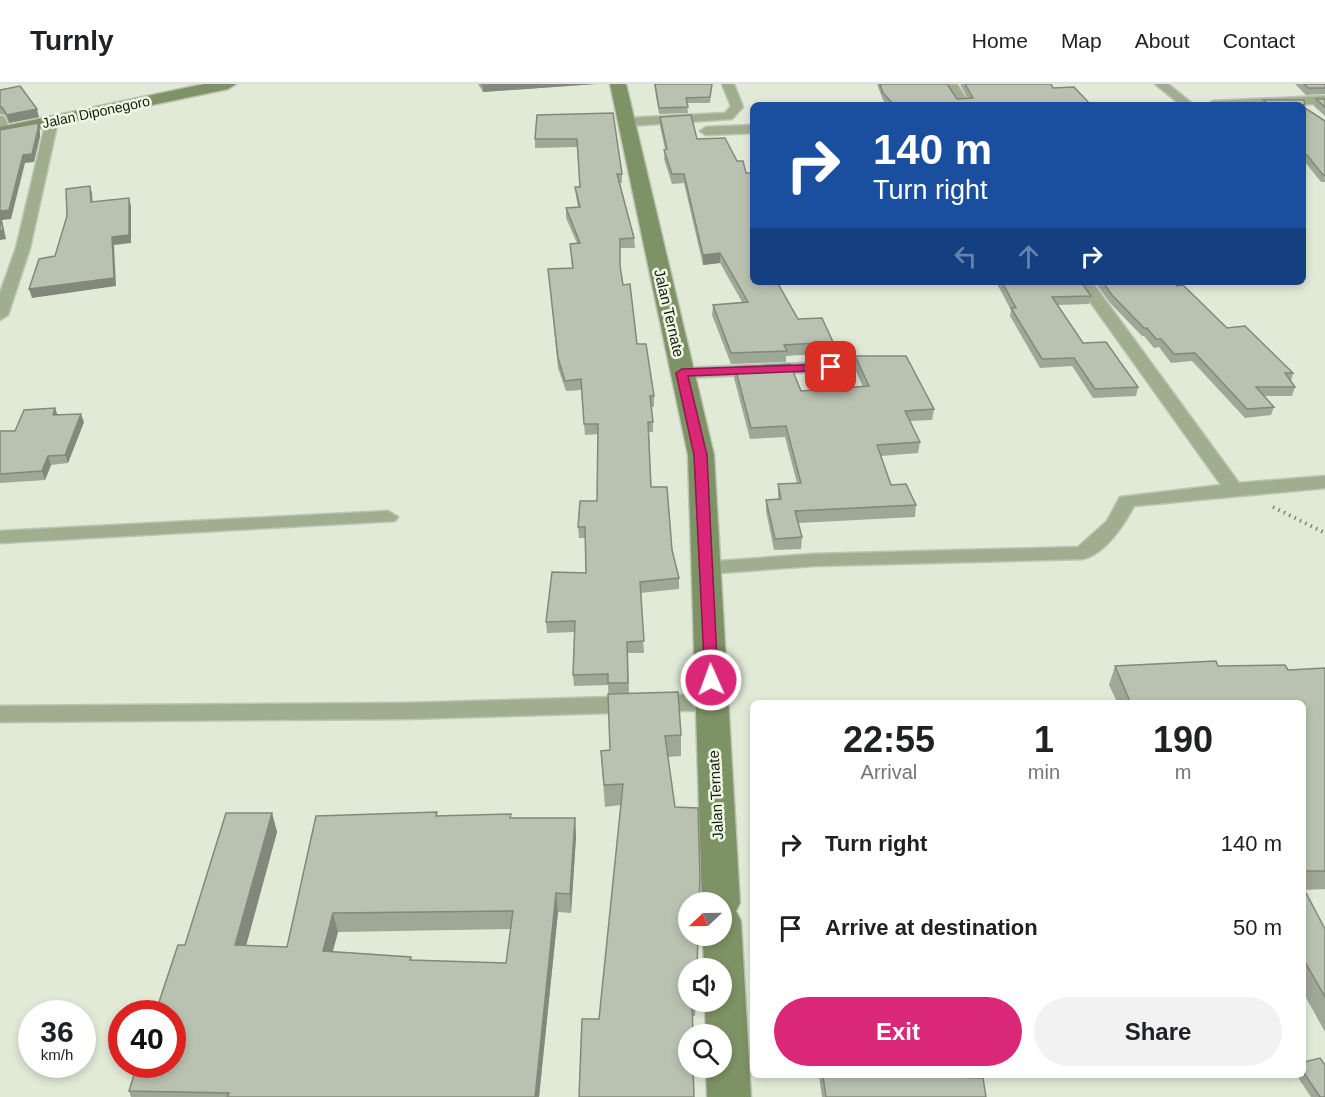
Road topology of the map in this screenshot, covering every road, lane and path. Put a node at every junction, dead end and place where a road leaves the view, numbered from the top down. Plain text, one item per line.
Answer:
1 (228, 84) edge
2 (618, 84) edge
3 (728, 84) edge
4 (951, 84) edge
5 (1161, 84) edge
6 (1325, 100) edge
7 (962, 102) edge
8 (1184, 102) edge
9 (1306, 105) edge
10 (52, 121) junction
11 (2, 128) edge
12 (750, 129) edge
13 (632, 131) junction
14 (697, 132) edge
15 (1086, 285) edge
16 (0, 315) edge
17 (831, 367) dead end
18 (682, 373) junction
19 (1325, 482) edge
20 (1234, 489) junction
21 (388, 517) dead end
22 (1325, 533) edge
23 (0, 537) edge
24 (706, 568) junction
25 (712, 702) junction
26 (0, 714) edge
27 (721, 892) edge
28 (723, 946) edge
29 (729, 1097) edge

1 - 10 street, Jalan Diponegoro
2 - 13 street, Jalan Ternate
3 - 13 street
4 - 7 street
5 - 8 street
6 - 9 street
10 - 11 street, Jalan Diponegoro
10 - 16 street
12 - 14 street
13 - 18 street, Jalan Ternate
15 - 20 street
17 - 18 street
18 - 24 street, Jalan Ternate
19 - 20 street
20 - 22 path
20 - 24 street
21 - 23 street
24 - 25 street, Jalan Ternate
25 - 26 street
25 - 27 street, Jalan Ternate
28 - 29 street

